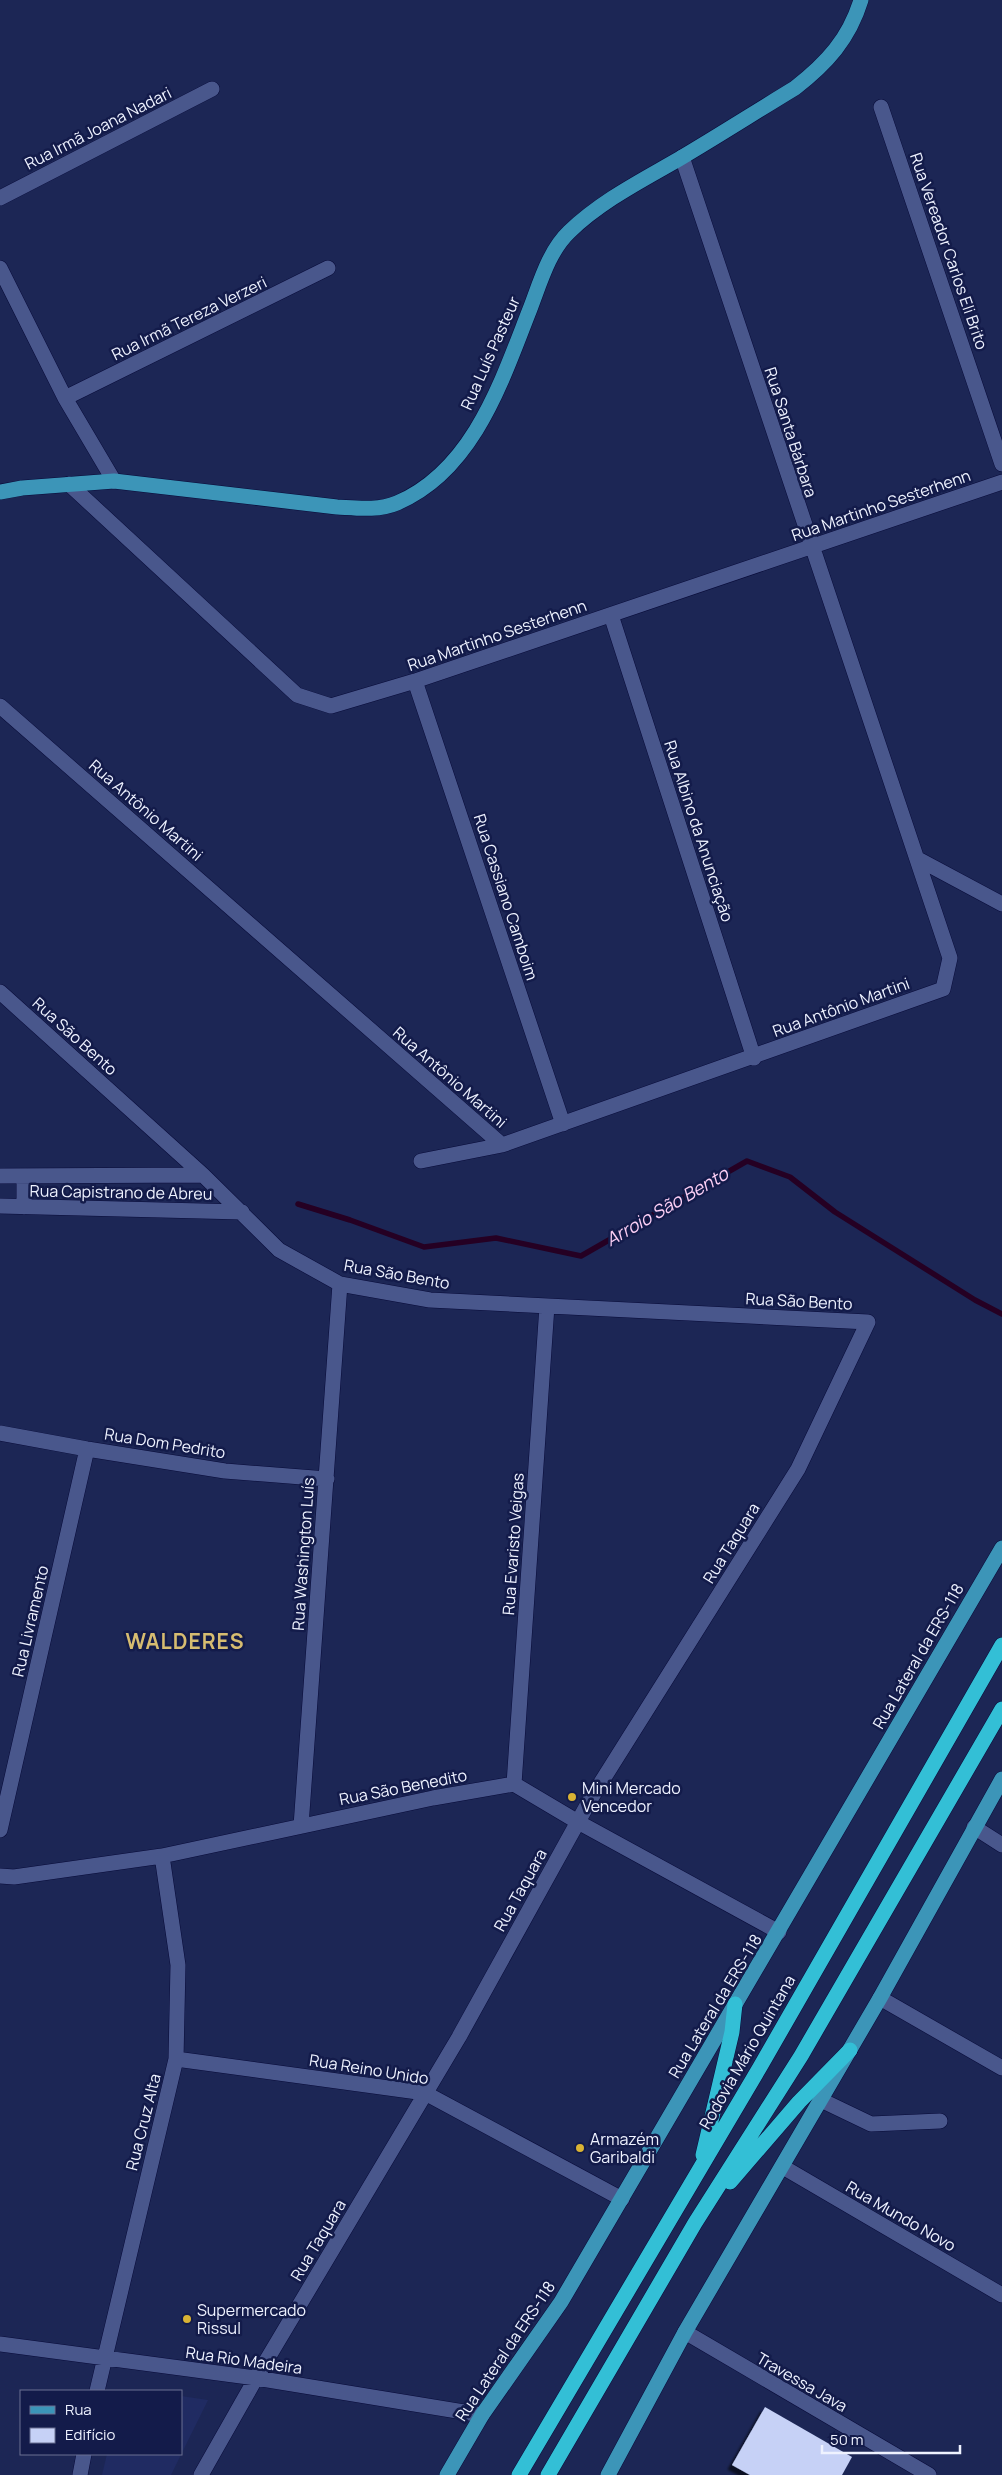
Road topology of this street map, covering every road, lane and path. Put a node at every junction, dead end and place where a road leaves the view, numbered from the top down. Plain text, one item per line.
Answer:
1 (861, 0) edge
2 (212, 89) dead end
3 (881, 107) dead end
4 (682, 157) junction
5 (0, 198) edge
6 (0, 268) edge
7 (328, 268) dead end
8 (65, 398) junction
9 (1002, 464) edge
10 (114, 482) junction
11 (1002, 482) edge
12 (69, 484) junction
13 (0, 492) edge
14 (810, 546) junction
15 (611, 615) junction
16 (416, 681) junction
17 (0, 706) edge
18 (918, 859) junction
19 (1002, 904) edge
20 (950, 958) joint
21 (0, 992) edge
22 (754, 1058) junction
23 (563, 1124) junction
24 (502, 1145) junction
25 (421, 1161) dead end
26 (203, 1175) junction
27 (0, 1176) edge
28 (24, 1177) junction
29 (0, 1206) edge
30 (24, 1207) junction
31 (242, 1212) junction
32 (340, 1284) junction
33 (547, 1306) junction
34 (868, 1322) joint
35 (0, 1433) edge
36 (87, 1449) junction
37 (327, 1479) junction
38 (1002, 1548) edge
39 (1002, 1645) edge
40 (1002, 1709) edge
41 (1002, 1779) edge
42 (514, 1784) junction
43 (578, 1822) junction
44 (301, 1826) junction
45 (974, 1827) junction
46 (0, 1830) edge
47 (1002, 1844) edge
48 (162, 1856) junction
49 (0, 1876) edge
50 (779, 1932) junction
51 (880, 1998) junction
52 (735, 2004) junction
53 (850, 2050) junction
54 (176, 2059) junction
55 (1002, 2068) edge
56 (425, 2093) junction
57 (821, 2100) junction
58 (940, 2121) dead end
59 (782, 2167) junction
60 (700, 2168) junction
61 (622, 2199) junction
62 (695, 2223) junction
63 (1002, 2295) edge
64 (685, 2332) junction
65 (0, 2344) edge
66 (104, 2358) junction
67 (256, 2378) junction
68 (97, 2390) edge
69 (482, 2415) junction
70 (84, 2455) edge
71 (80, 2475) edge
72 (201, 2475) edge
73 (447, 2475) edge
74 (519, 2475) edge
75 (548, 2475) edge
76 (608, 2475) edge
77 (929, 2475) edge

1 - 4 main road, Rua Luís Pasteur
2 - 5 street, Rua Irmã Joana Nadari
3 - 9 street, Rua Vereador Carlos Eli Brito
4 - 10 main road, Rua Luís Pasteur
4 - 14 street, Rua Santa Bárbara
6 - 8 street
7 - 8 street, Rua Irmã Tereza Verzeri
8 - 10 street
10 - 12 main road, Rua Luís Pasteur
11 - 14 street, Rua Martinho Sesterhenn
12 - 13 main road, Rua Luís Pasteur
12 - 16 street, Rua Martinho Sesterhenn
14 - 15 street, Rua Martinho Sesterhenn
14 - 18 street, Rua Santa Bárbara
15 - 16 street, Rua Martinho Sesterhenn
15 - 22 street, Rua Albino da Anunciação
16 - 23 street, Rua Cassiano Camboim
17 - 24 street, Rua Antônio Martini
18 - 19 street
18 - 20 street, Rua Santa Bárbara
20 - 22 street, Rua Antônio Martini
21 - 26 street, Rua São Bento
22 - 23 street, Rua Antônio Martini
23 - 24 street, Rua Antônio Martini
24 - 25 street
26 - 28 street, Rua Capistrano de Abreu
26 - 31 street, Rua São Bento
27 - 28 street, Rua Capistrano de Abreu
28 - 30 street
29 - 30 street, Rua Capistrano de Abreu
30 - 31 street, Rua Capistrano de Abreu
31 - 32 street, Rua São Bento
32 - 33 street, Rua São Bento
32 - 37 street, Rua Washington Luís
33 - 34 street, Rua São Bento
33 - 42 street, Rua Evaristo Veigas
34 - 43 street, Rua Taquara
35 - 36 street, Rua Dom Pedrito
36 - 37 street, Rua Dom Pedrito
36 - 46 street, Rua Livramento
37 - 44 street, Rua Washington Luís
38 - 50 main road, Rua Lateral da ERS-118
39 - 60 highway, Rodovia Mário Quintana
40 - 62 highway
41 - 45 main road
42 - 43 street
42 - 44 street, Rua São Benedito
43 - 50 street
43 - 56 street, Rua Taquara
44 - 48 street, Rua São Benedito
45 - 47 street
45 - 51 main road
48 - 49 street, Rua São Benedito
48 - 54 street, Rua Cruz Alta
50 - 52 main road, Rua Lateral da ERS-118
51 - 53 main road
51 - 55 street
52 - 60 highway
52 - 61 main road, Rua Lateral da ERS-118
53 - 57 main road
53 - 62 highway
54 - 56 street, Rua Reino Unido
54 - 66 street, Rua Cruz Alta
56 - 61 street, Rua Reino Unido
56 - 67 street, Rua Taquara
57 - 58 street
57 - 59 main road
59 - 63 street, Rua Mundo Novo
59 - 64 main road
60 - 74 highway, Rodovia Mário Quintana
61 - 69 main road, Rua Lateral da ERS-118
62 - 75 highway
64 - 76 main road
64 - 77 street, Travessa Java
65 - 66 street, Rua Rio Madeira
66 - 67 street, Rua Rio Madeira
66 - 68 street, Rua Cruz Alta
67 - 69 street, Rua Rio Madeira
67 - 72 street, Rua Taquara
69 - 73 main road, Rua Lateral da ERS-118
70 - 71 street

